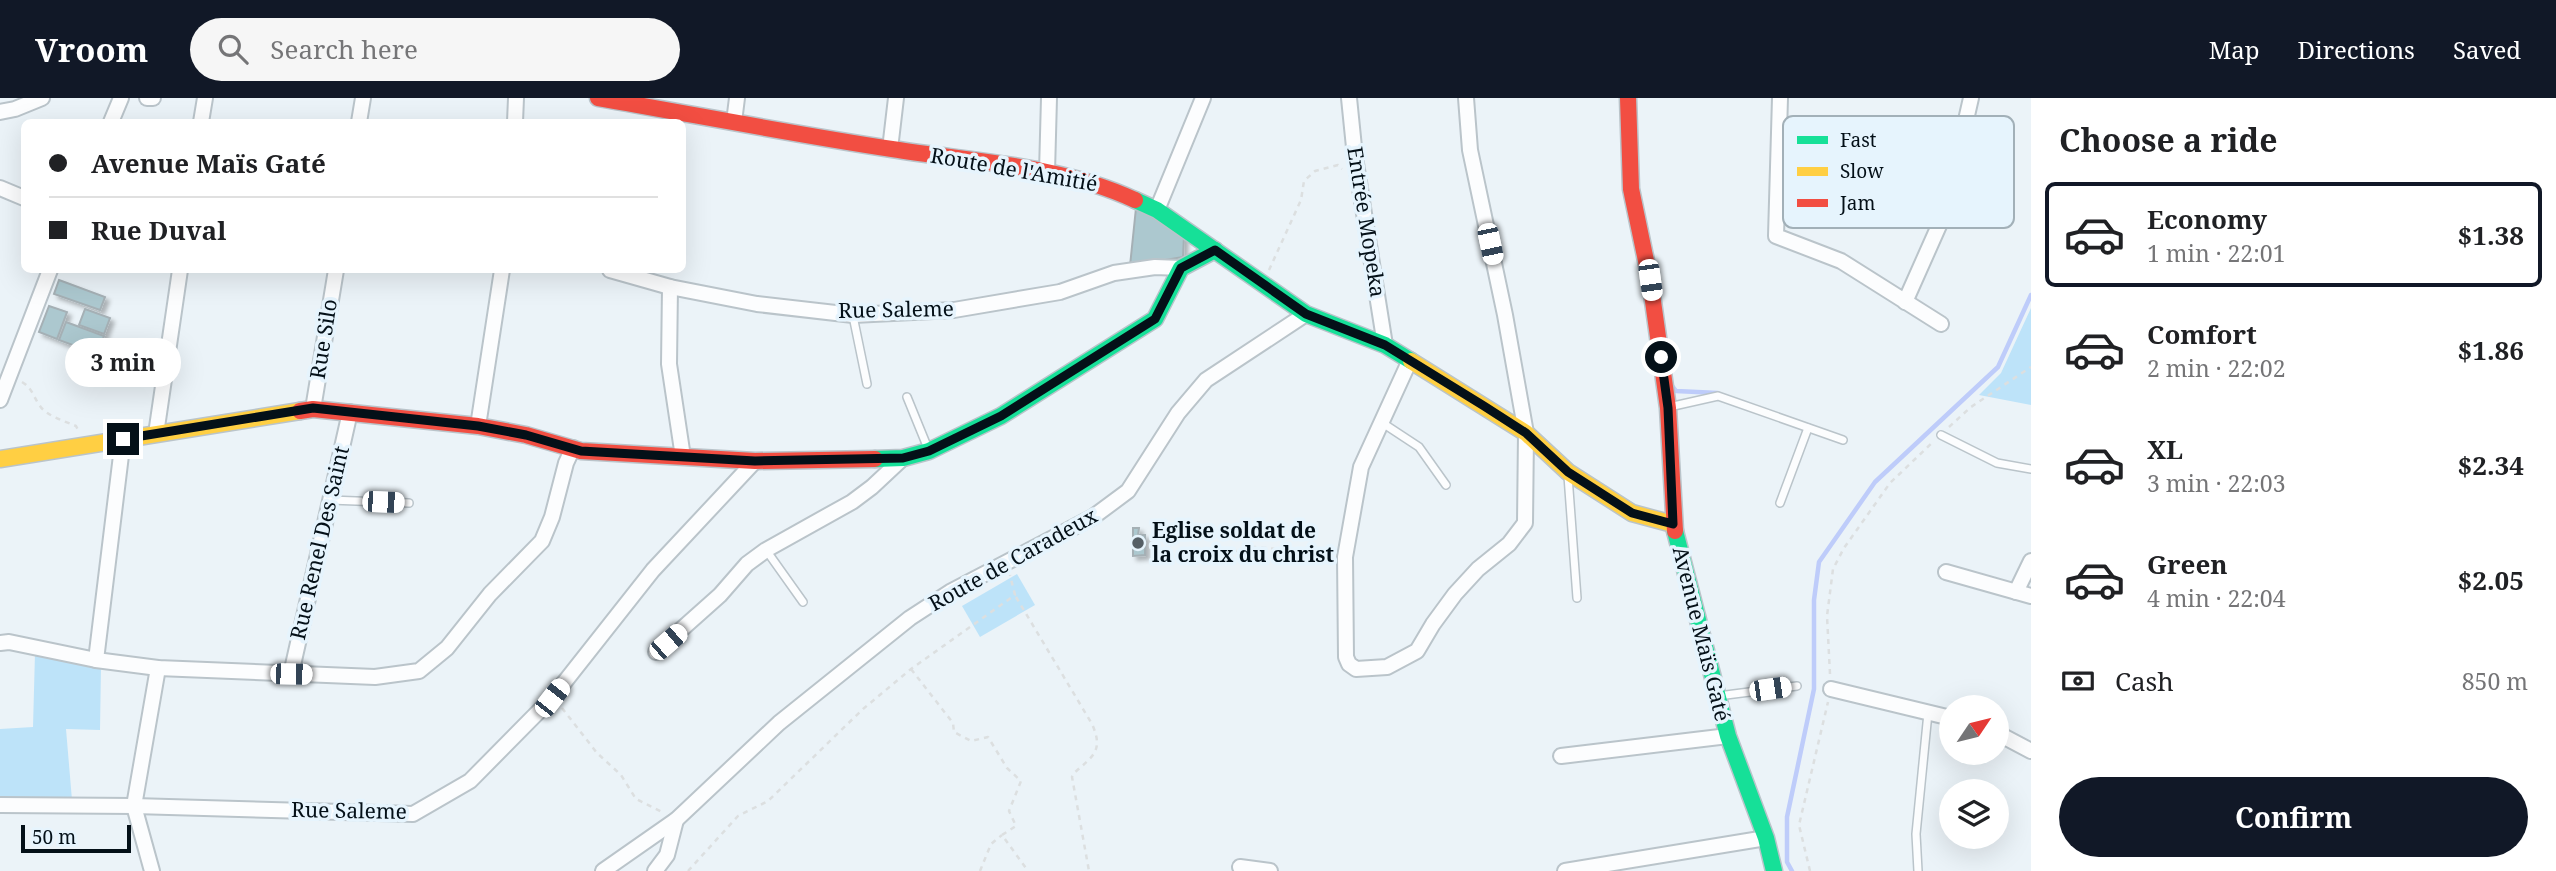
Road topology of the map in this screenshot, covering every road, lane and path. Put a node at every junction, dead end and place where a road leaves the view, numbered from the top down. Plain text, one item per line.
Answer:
1 (42, 98) edge
2 (121, 98) edge
3 (147, 98) edge
4 (153, 98) edge
5 (205, 98) edge
6 (363, 98) edge
7 (516, 98) edge
8 (598, 98) edge
9 (737, 98) edge
10 (895, 98) edge
11 (1049, 98) edge
12 (1203, 98) edge
13 (1349, 98) edge
14 (1466, 98) edge
15 (1628, 98) edge
16 (1780, 98) edge
17 (1971, 98) edge
18 (620, 100) edge
19 (0, 112) edge
20 (1967, 116) edge
21 (112, 119) edge
22 (202, 119) edge
23 (360, 119) edge
24 (515, 119) edge
25 (734, 122) junction
26 (890, 149) junction
27 (1047, 172) junction
28 (1360, 187) junction
29 (0, 188) edge
30 (21, 197) edge
31 (1157, 210) junction
32 (1938, 228) edge
33 (1215, 250) junction
34 (1181, 268) junction
35 (49, 273) edge
36 (180, 273) edge
37 (336, 273) edge
38 (502, 273) edge
39 (633, 273) edge
40 (656, 276) edge
41 (1264, 283) junction
42 (670, 287) junction
43 (1905, 302) junction
44 (1306, 314) junction
45 (853, 315) junction
46 (1941, 324) dead end
47 (1385, 345) junction
48 (1410, 360) junction
49 (2031, 367) edge
50 (10, 375) junction
51 (867, 384) dead end
52 (907, 397) dead end
53 (0, 400) edge
54 (313, 408) junction
55 (1668, 408) junction
56 (349, 412) junction
57 (1381, 422) junction
58 (478, 426) junction
59 (1808, 428) junction
60 (1526, 433) junction
61 (156, 434) junction
62 (1941, 435) junction
63 (123, 439) junction
64 (1843, 440) dead end
65 (87, 445) junction
66 (573, 448) junction
67 (929, 451) junction
68 (684, 457) junction
69 (903, 458) junction
70 (0, 459) edge
71 (755, 461) junction
72 (2031, 469) edge
73 (1568, 472) junction
74 (1446, 485) dead end
75 (330, 500) junction
76 (409, 503) dead end
77 (1780, 503) dead end
78 (1673, 524) junction
79 (766, 550) junction
80 (1222, 554) dead end
81 (2031, 561) edge
82 (1006, 562) junction
83 (1344, 568) junction
84 (1946, 572) dead end
85 (2016, 592) junction
86 (1015, 596) junction
87 (2031, 596) edge
88 (1577, 598) dead end
89 (803, 602) dead end
90 (0, 643) edge
91 (656, 652) dead end
92 (96, 660) junction
93 (158, 668) junction
94 (911, 669) junction
95 (291, 674) junction
96 (1797, 686) dead end
97 (1831, 689) junction
98 (1717, 696) junction
99 (552, 698) junction
100 (1928, 712) junction
101 (1939, 715) edge
102 (1728, 736) junction
103 (2009, 738) edge
104 (2028, 746) edge
105 (1561, 756) dead end
106 (0, 805) edge
107 (134, 806) junction
108 (676, 820) junction
109 (1002, 835) junction
110 (1766, 838) junction
111 (1240, 867) dead end
112 (152, 871) edge
113 (603, 871) edge
114 (655, 871) edge
115 (688, 871) edge
116 (980, 871) edge
117 (1028, 871) edge
118 (1089, 871) edge
119 (1270, 871) edge
120 (1565, 871) edge
121 (1774, 871) edge
122 (1810, 871) edge
123 (1917, 871) edge

1 - 19 street
2 - 21 street
3 - 4 street
5 - 22 street
6 - 23 street
7 - 24 street
8 - 18 street, Route de l'Amitié
9 - 25 street
10 - 26 street
11 - 27 street
12 - 31 street
13 - 28 street, Entrée Mopeka
14 - 60 street
15 - 55 street, Avenue Maïs Gaté
16 - 43 street
17 - 20 street
18 - 25 street, Route de l'Amitié
25 - 26 street, Route de l'Amitié
26 - 27 street, Route de l'Amitié
27 - 31 street, Route de l'Amitié
28 - 41 path
28 - 47 street, Entrée Mopeka
29 - 30 street
31 - 33 street, Route de l'Amitié
32 - 43 street
33 - 34 street
33 - 41 street, Route de l'Amitié
34 - 45 street, Rue Saleme
34 - 67 street
35 - 50 street
36 - 61 street
37 - 54 street, Rue Silo
38 - 58 street
39 - 40 street, Rue Saleme
40 - 42 street, Rue Saleme
41 - 44 street, Route de l'Amitié
42 - 45 street, Rue Saleme
42 - 68 street
43 - 46 street
44 - 47 street, Route de l'Amitié
44 - 82 street, Route de Caradeux
45 - 51 lane
47 - 48 street, Route de l'Amitié
48 - 57 street
48 - 60 street, Route de l'Amitié
49 - 62 path
50 - 53 street
50 - 65 path
52 - 67 lane
54 - 56 street
54 - 61 street
55 - 59 lane
55 - 78 street, Avenue Maïs Gaté
56 - 58 street
56 - 75 street, Rue Renel Des Saint
57 - 74 lane
57 - 83 street
58 - 66 street
59 - 64 lane
59 - 77 lane
60 - 73 street, Route de l'Amitié
60 - 83 street
61 - 63 street
62 - 72 lane
62 - 97 path
63 - 65 street
63 - 92 street
65 - 70 street
66 - 68 street
66 - 95 street
67 - 69 street
68 - 71 street
69 - 71 street
69 - 79 street
71 - 99 street, Rue Saleme
73 - 78 street, Route de l'Amitié
73 - 88 lane
75 - 76 lane
75 - 95 street, Rue Renel Des Saint
78 - 98 street, Avenue Maïs Gaté
79 - 89 lane
79 - 91 street
80 - 83 path
81 - 85 street
82 - 86 path
82 - 108 street, Route de Caradeux
84 - 85 street
85 - 87 street
86 - 94 path
86 - 118 path
90 - 92 street
92 - 93 street
93 - 95 street
93 - 107 street
94 - 109 path
94 - 115 path
96 - 98 lane
97 - 100 street
97 - 122 path
98 - 102 street, Avenue Maïs Gaté
99 - 107 street, Rue Saleme
99 - 108 path
100 - 101 street
100 - 123 lane
102 - 105 street
102 - 110 street, Avenue Maïs Gaté
103 - 104 street
106 - 107 street, Rue Saleme
107 - 112 street
108 - 113 street, Route de Caradeux
108 - 114 street
109 - 116 path
109 - 117 path
110 - 120 street
110 - 121 street, Avenue Maïs Gaté
111 - 119 street

